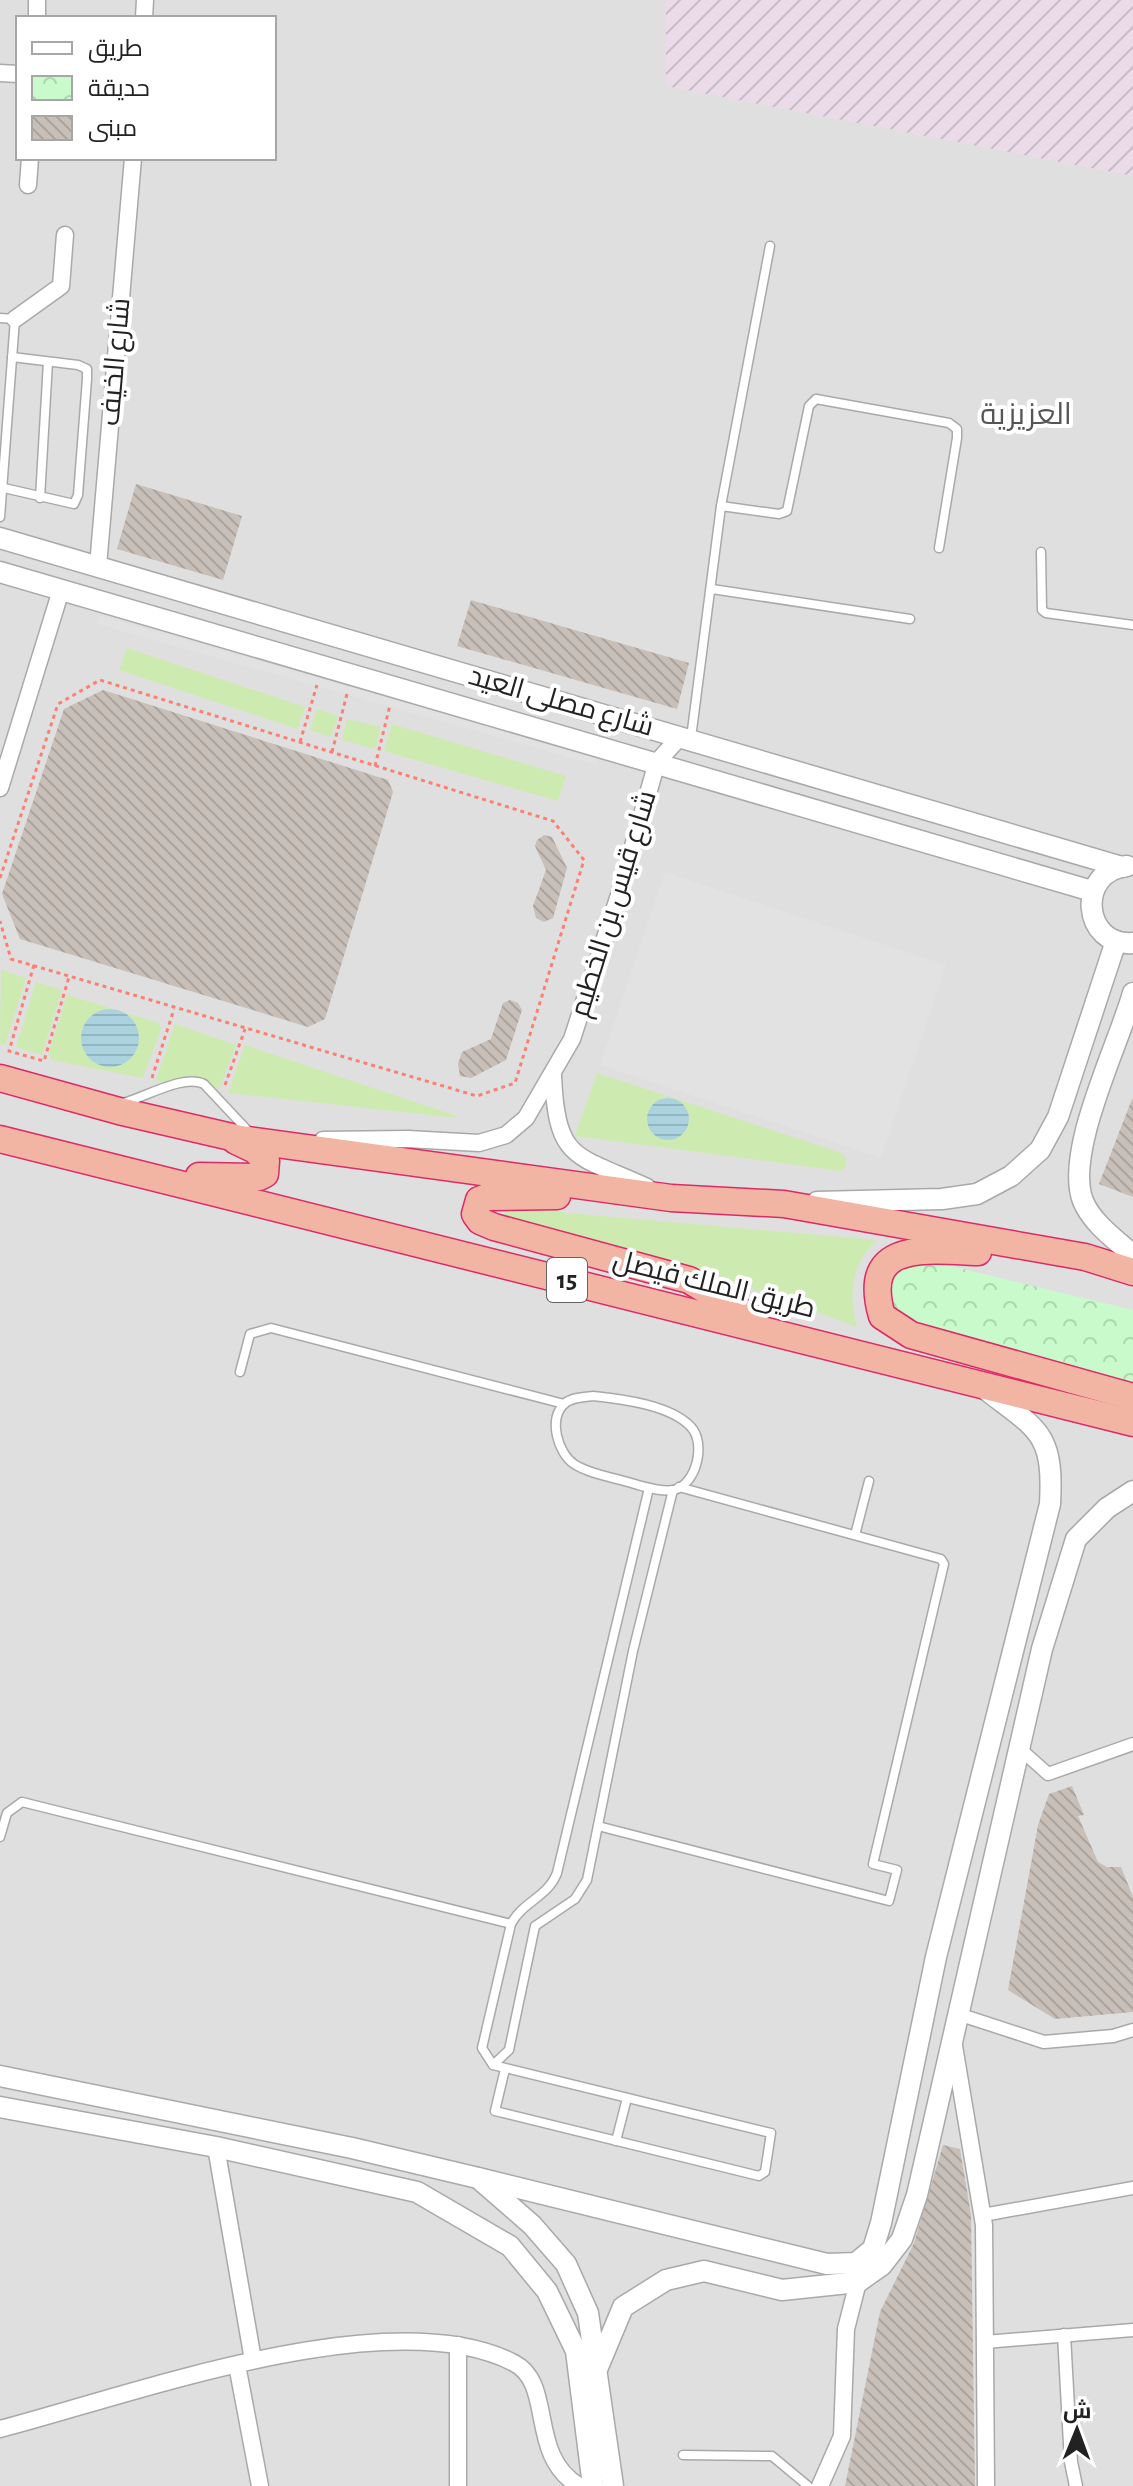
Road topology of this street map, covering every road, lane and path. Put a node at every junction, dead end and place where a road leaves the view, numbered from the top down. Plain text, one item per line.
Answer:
1 (30, 160) edge
2 (133, 160) edge
3 (28, 185) dead end
4 (65, 235) dead end
5 (770, 246) dead end
6 (7, 318) edge
7 (12, 357) junction
8 (48, 362) junction
9 (4, 488) junction
10 (40, 498) junction
11 (721, 506) junction
12 (0, 517) edge
13 (0, 538) edge
14 (939, 548) dead end
15 (1041, 552) dead end
16 (98, 566) junction
17 (0, 572) edge
18 (712, 589) junction
19 (61, 590) junction
20 (910, 619) dead end
21 (1133, 625) edge
22 (322, 668) junction
23 (351, 676) junction
24 (394, 688) junction
25 (686, 738) junction
26 (300, 742) junction
27 (332, 752) junction
28 (657, 762) junction
29 (375, 766) junction
30 (0, 788) edge
31 (1127, 866) edge
32 (0, 878) edge
33 (1092, 891) junction
34 (0, 921) edge
35 (1125, 942) edge
36 (34, 965) junction
37 (69, 976) junction
38 (1132, 997) edge
39 (175, 1007) junction
40 (246, 1028) junction
41 (553, 1076) junction
42 (0, 1078) edge
43 (146, 1096) junction
44 (220, 1100) junction
45 (102, 1107) junction
46 (221, 1134) junction
47 (0, 1139) edge
48 (266, 1141) junction
49 (112, 1166) junction
50 (636, 1193) junction
51 (671, 1198) junction
52 (784, 1204) junction
53 (1133, 1255) edge
54 (1085, 1257) junction
55 (1133, 1272) edge
56 (776, 1334) junction
57 (240, 1372) dead end
58 (981, 1386) junction
59 (1133, 1397) edge
60 (564, 1404) junction
61 (1133, 1423) edge
62 (869, 1481) dead end
63 (649, 1488) junction
64 (676, 1489) junction
65 (1133, 1491) edge
66 (855, 1535) junction
67 (1133, 1744) edge
68 (1020, 1749) junction
69 (598, 1826) junction
70 (0, 1837) edge
71 (511, 1924) junction
72 (958, 2014) junction
73 (1133, 2030) edge
74 (952, 2036) junction
75 (493, 2065) junction
76 (505, 2069) junction
77 (0, 2076) edge
78 (627, 2098) junction
79 (0, 2107) edge
80 (616, 2141) junction
81 (216, 2147) junction
82 (478, 2178) junction
83 (1133, 2188) edge
84 (983, 2215) junction
85 (858, 2282) junction
86 (1133, 2330) edge
87 (1064, 2335) junction
88 (985, 2342) junction
89 (458, 2345) junction
90 (245, 2362) junction
91 (598, 2367) junction
92 (0, 2429) edge
93 (683, 2455) dead end
94 (260, 2486) edge
95 (458, 2486) edge
96 (579, 2486) edge
97 (593, 2486) edge
98 (613, 2486) edge
99 (808, 2486) edge
100 (820, 2486) edge
101 (986, 2486) edge
102 (1076, 2486) edge

1 - 3 street
2 - 16 street, شارع الخيف
4 - 6 street
5 - 11 lane
6 - 7 lane
7 - 8 lane
7 - 9 lane
8 - 10 lane
8 - 10 lane
9 - 10 lane
9 - 12 lane
11 - 14 lane
11 - 18 lane
13 - 16 street, شارع مصلى العيد
15 - 21 lane
16 - 25 street, شارع مصلى العيد
17 - 19 street, شارع مصلى العيد
18 - 20 lane
18 - 25 lane
19 - 22 street, شارع مصلى العيد
19 - 30 street
22 - 23 street, شارع مصلى العيد
22 - 26 path
23 - 24 street, شارع مصلى العيد
23 - 27 path
24 - 28 street, شارع مصلى العيد
24 - 29 path
25 - 28 street, شارع قيس بن الخطيم
25 - 31 street, شارع مصلى العيد
26 - 27 path
26 - 32 path
27 - 29 path
28 - 33 street, شارع مصلى العيد
28 - 41 street, شارع قيس بن الخطيم
29 - 40 path
31 - 33 street
33 - 35 street
34 - 36 path
35 - 52 street
36 - 37 path
36 - 37 path
37 - 39 path
38 - 53 street
39 - 40 path
39 - 43 path
40 - 44 path
41 - 48 street, شارع قيس بن الخطيم
41 - 51 street
42 - 45 highway
43 - 44 lane
43 - 45 lane
44 - 48 lane
45 - 46 highway
46 - 48 highway
46 - 49 highway
47 - 49 highway, طريق الملك فيصل / 15
48 - 50 highway
49 - 56 highway, طريق الملك فيصل / 15
50 - 51 highway
50 - 56 highway
51 - 52 highway
52 - 54 highway
54 - 55 highway
54 - 59 highway
56 - 58 highway, طريق الملك فيصل / 15
57 - 60 lane
58 - 61 highway, طريق الملك فيصل / 15
58 - 82 street
60 - 63 lane
60 - 64 lane
62 - 66 lane
63 - 64 lane
63 - 71 lane
64 - 66 lane
64 - 69 lane
65 - 68 street
66 - 69 lane
67 - 68 street
68 - 72 street
69 - 75 lane
70 - 71 lane
71 - 75 lane
72 - 73 street
72 - 74 street
74 - 84 street
74 - 85 street
75 - 76 lane
76 - 78 lane
76 - 80 lane
77 - 82 street
78 - 80 lane
78 - 80 lane
79 - 81 street
81 - 90 street
81 - 97 street
82 - 91 street
83 - 84 street
84 - 88 street
85 - 91 street
85 - 100 street
86 - 87 street
87 - 88 street
87 - 102 street
88 - 101 street
89 - 90 street
89 - 95 street
89 - 96 street
90 - 92 street
90 - 94 street
91 - 98 street
93 - 99 lane

